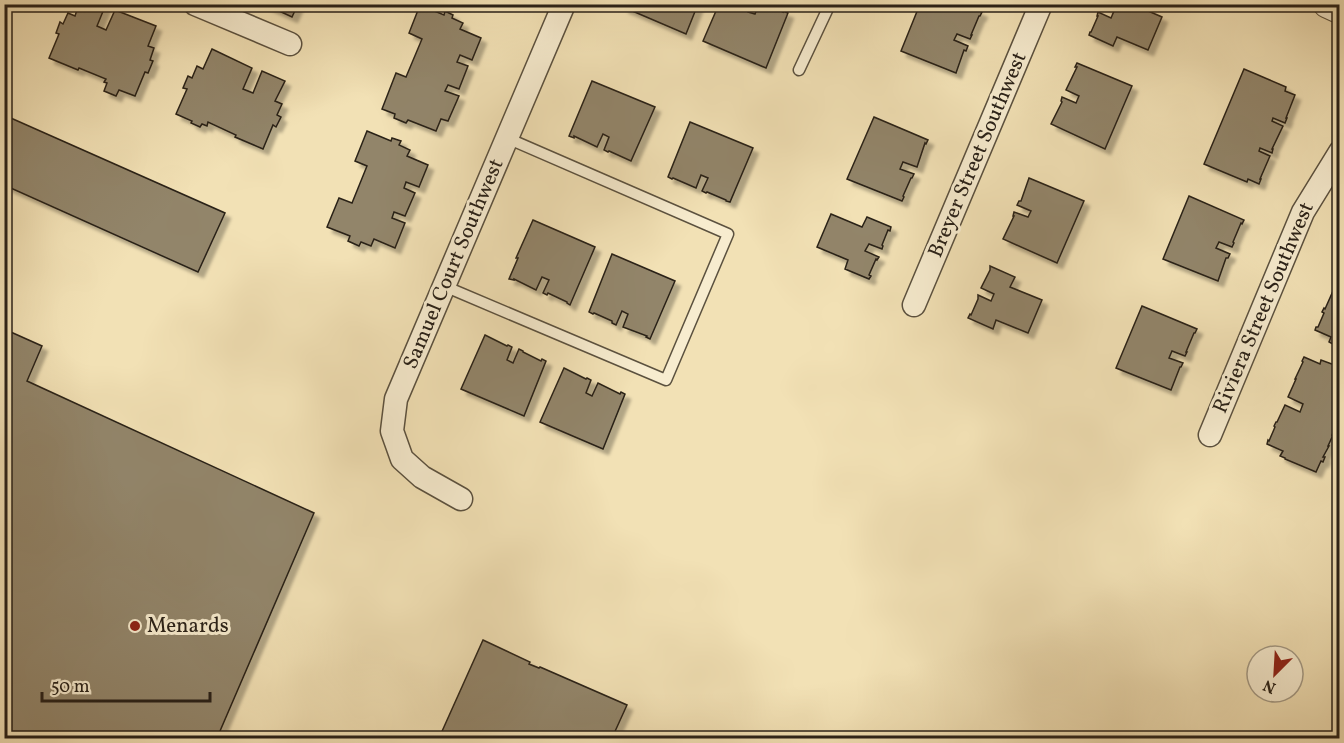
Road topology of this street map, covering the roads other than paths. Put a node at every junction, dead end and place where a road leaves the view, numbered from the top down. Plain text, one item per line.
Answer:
1 (564, 4) edge
2 (830, 4) edge
3 (1041, 4) edge
4 (1327, 4) edge
5 (195, 5) edge
6 (1340, 10) edge
7 (290, 44) dead end
8 (799, 70) dead end
9 (507, 138) junction
10 (1340, 152) edge
11 (444, 286) junction
12 (914, 305) dead end
13 (1210, 435) dead end
14 (461, 500) dead end

1 - 9 street, Samuel Court Southwest
2 - 8 lane
3 - 12 street, Breyer Street Southwest
4 - 6 street
5 - 7 street
9 - 11 street, Samuel Court Southwest
9 - 11 lane
10 - 13 street, Riviera Street Southwest
11 - 14 street, Samuel Court Southwest

